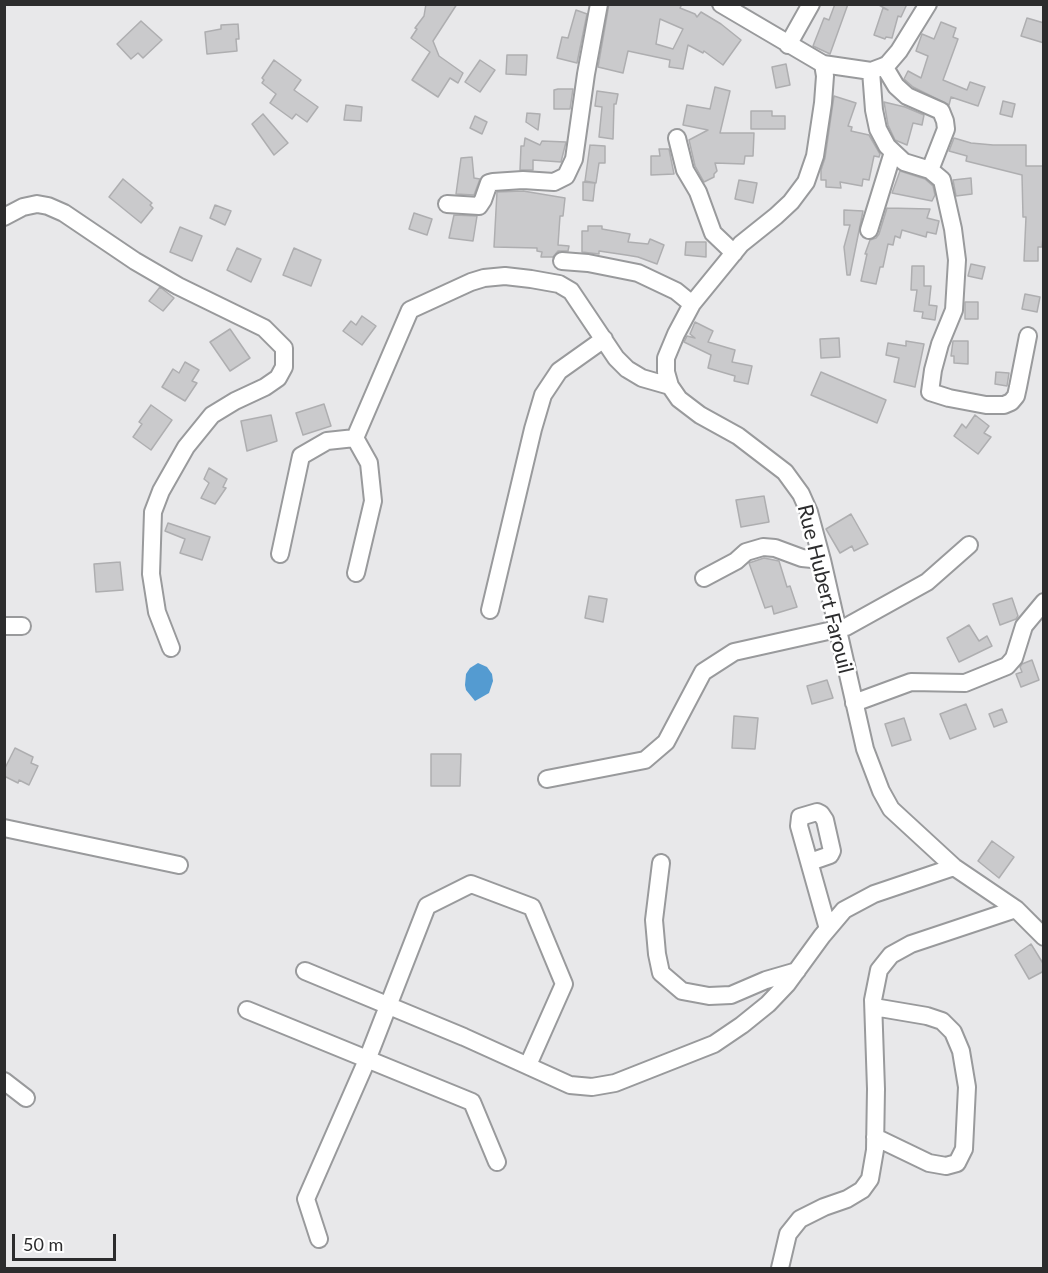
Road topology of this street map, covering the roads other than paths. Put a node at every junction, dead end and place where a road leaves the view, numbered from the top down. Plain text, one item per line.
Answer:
1 (599, 4) edge
2 (721, 4) edge
3 (811, 4) edge
4 (928, 4) edge
5 (788, 45) junction
6 (823, 64) junction
7 (878, 69) junction
8 (677, 138) dead end
9 (893, 152) junction
10 (930, 170) junction
11 (447, 204) dead end
12 (4, 217) edge
13 (868, 230) dead end
14 (734, 253) junction
15 (562, 261) dead end
16 (692, 304) junction
17 (1028, 336) dead end
18 (604, 339) junction
19 (670, 386) junction
20 (355, 438) junction
21 (969, 545) dead end
22 (280, 554) dead end
23 (822, 560) junction
24 (356, 573) dead end
25 (704, 578) dead end
26 (1044, 603) edge
27 (490, 610) dead end
28 (4, 626) edge
29 (22, 626) dead end
30 (837, 630) junction
31 (171, 648) dead end
32 (854, 702) junction
33 (547, 780) dead end
34 (4, 828) edge
35 (810, 862) dead end
36 (662, 863) dead end
37 (179, 865) dead end
38 (954, 867) junction
39 (1016, 909) junction
40 (828, 929) junction
41 (1044, 937) edge
42 (305, 970) dead end
43 (796, 970) junction
44 (389, 1006) junction
45 (874, 1007) junction
46 (247, 1010) dead end
47 (367, 1060) junction
48 (528, 1065) junction
49 (4, 1080) edge
50 (26, 1098) dead end
51 (875, 1137) junction
52 (497, 1162) dead end
53 (319, 1239) dead end
54 (780, 1269) edge

1 - 11 street
2 - 5 street
3 - 5 street
4 - 7 street
5 - 6 street
6 - 7 street
6 - 14 street
7 - 9 street
7 - 10 street
8 - 14 street
9 - 10 street
9 - 13 street
10 - 17 street
12 - 31 street
14 - 16 street
15 - 16 street
16 - 19 street
18 - 19 street
18 - 20 street
18 - 27 street
19 - 23 street, Rue Hubert Farouil
20 - 22 street
20 - 24 street
21 - 30 street
23 - 25 street
23 - 30 street, Rue Hubert Farouil
26 - 32 street
28 - 29 street
30 - 32 street, Rue Hubert Farouil
30 - 33 street
32 - 38 street, Rue Hubert Farouil
34 - 37 street
35 - 40 street
36 - 43 street
38 - 39 street, Rue Hubert Farouil
38 - 40 street
39 - 41 street, Rue Hubert Farouil
39 - 45 street
40 - 43 street
42 - 44 street
43 - 48 street
44 - 47 street
44 - 48 street
44 - 48 street
45 - 51 street
45 - 51 street
46 - 47 street
47 - 52 street
47 - 53 street
49 - 50 street
51 - 54 street

